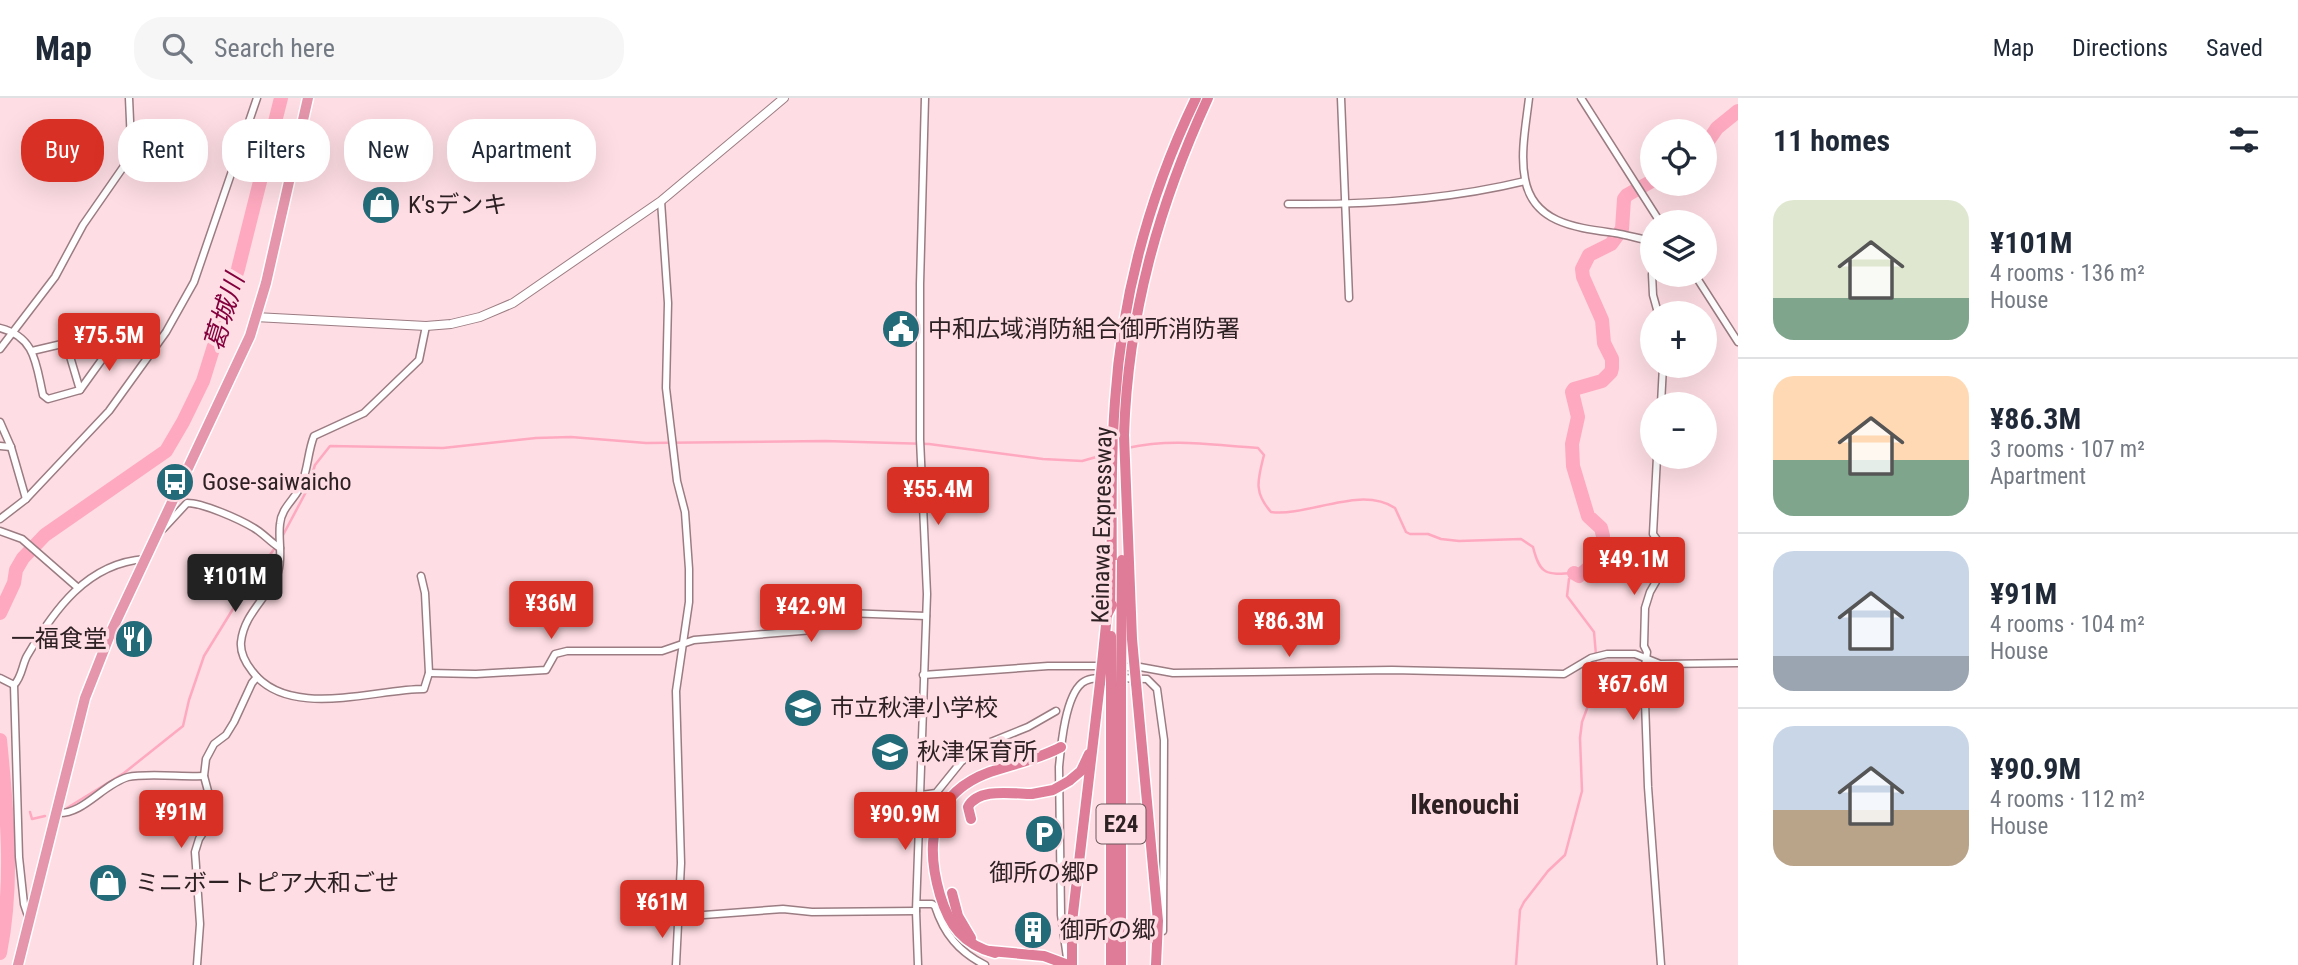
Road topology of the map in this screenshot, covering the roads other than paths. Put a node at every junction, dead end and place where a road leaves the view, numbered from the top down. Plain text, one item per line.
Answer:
1 (129, 98) edge
2 (257, 98) edge
3 (308, 98) edge
4 (784, 98) edge
5 (925, 98) edge
6 (1196, 98) edge
7 (1208, 98) edge
8 (1341, 98) edge
9 (1529, 98) edge
10 (1581, 98) edge
11 (1525, 181) junction
12 (660, 201) junction
13 (1288, 204) dead end
14 (1344, 205) junction
15 (1652, 210) edge
16 (1640, 239) edge
17 (1703, 287) edge
18 (1349, 298) dead end
19 (255, 317) junction
20 (426, 326) junction
21 (0, 328) edge
22 (12, 331) junction
23 (116, 340) dead end
24 (1738, 342) edge
25 (0, 349) edge
26 (32, 351) junction
27 (80, 390) junction
28 (0, 422) edge
29 (1124, 435) junction
30 (0, 446) edge
31 (10, 447) junction
32 (1656, 469) edge
33 (26, 499) junction
34 (0, 519) edge
35 (0, 531) edge
36 (155, 538) junction
37 (280, 547) junction
38 (145, 559) junction
39 (421, 576) dead end
40 (77, 587) junction
41 (926, 616) junction
42 (683, 644) junction
43 (1646, 658) junction
44 (1738, 663) edge
45 (429, 673) junction
46 (923, 675) junction
47 (257, 677) junction
48 (0, 678) edge
49 (1111, 683) junction
50 (11, 684) junction
51 (1056, 711) dead end
52 (1094, 741) junction
53 (1061, 747) junction
54 (989, 773) junction
55 (204, 776) junction
56 (921, 794) junction
57 (57, 813) junction
58 (952, 894) dead end
59 (917, 907) junction
60 (677, 917) junction
61 (30, 921) junction
62 (995, 953) junction
63 (18, 965) edge
64 (197, 965) edge
65 (676, 965) edge
66 (918, 965) edge
67 (985, 965) edge
68 (1070, 965) edge
69 (1111, 965) edge
70 (1121, 965) edge
71 (1156, 965) edge
72 (1661, 965) edge

1 - 22 street
2 - 33 street
3 - 19 highway
4 - 12 street
5 - 41 street
6 - 49 highway, Keinawa Expressway, bridge
7 - 29 highway, Keinawa Expressway / E24
8 - 14 street
9 - 11 street
10 - 15 street
11 - 14 street
11 - 16 street
12 - 20 street
12 - 42 street
13 - 14 street
14 - 18 street
17 - 24 street
19 - 20 street
19 - 36 highway
20 - 37 street
21 - 22 street
22 - 25 street
22 - 26 street
23 - 27 street
26 - 27 street
26 - 27 street
28 - 31 street
29 - 49 highway, Keinawa Expressway / E24, bridge
29 - 71 highway, bridge
30 - 31 street
31 - 33 street
32 - 43 street
33 - 34 street
35 - 40 street
36 - 37 street
36 - 38 highway
37 - 47 street
38 - 40 street
38 - 57 highway
39 - 45 street
40 - 50 street
41 - 42 street
41 - 46 street
42 - 45 street
42 - 60 street
43 - 44 street
43 - 46 street
43 - 72 street
45 - 47 street
46 - 56 street
47 - 55 street
48 - 50 street
49 - 52 highway
49 - 69 highway, Keinawa Expressway / E24
49 - 70 highway, Keinawa Expressway / E24
50 - 61 street
51 - 56 street
52 - 54 highway, bridge
52 - 68 highway
53 - 54 highway
53 - 68 street
53 - 71 street
54 - 62 highway
55 - 57 street
55 - 64 street
56 - 59 street
57 - 61 highway
58 - 62 highway
59 - 60 street
59 - 66 street
59 - 67 street
60 - 65 street
61 - 63 highway
62 - 68 highway

